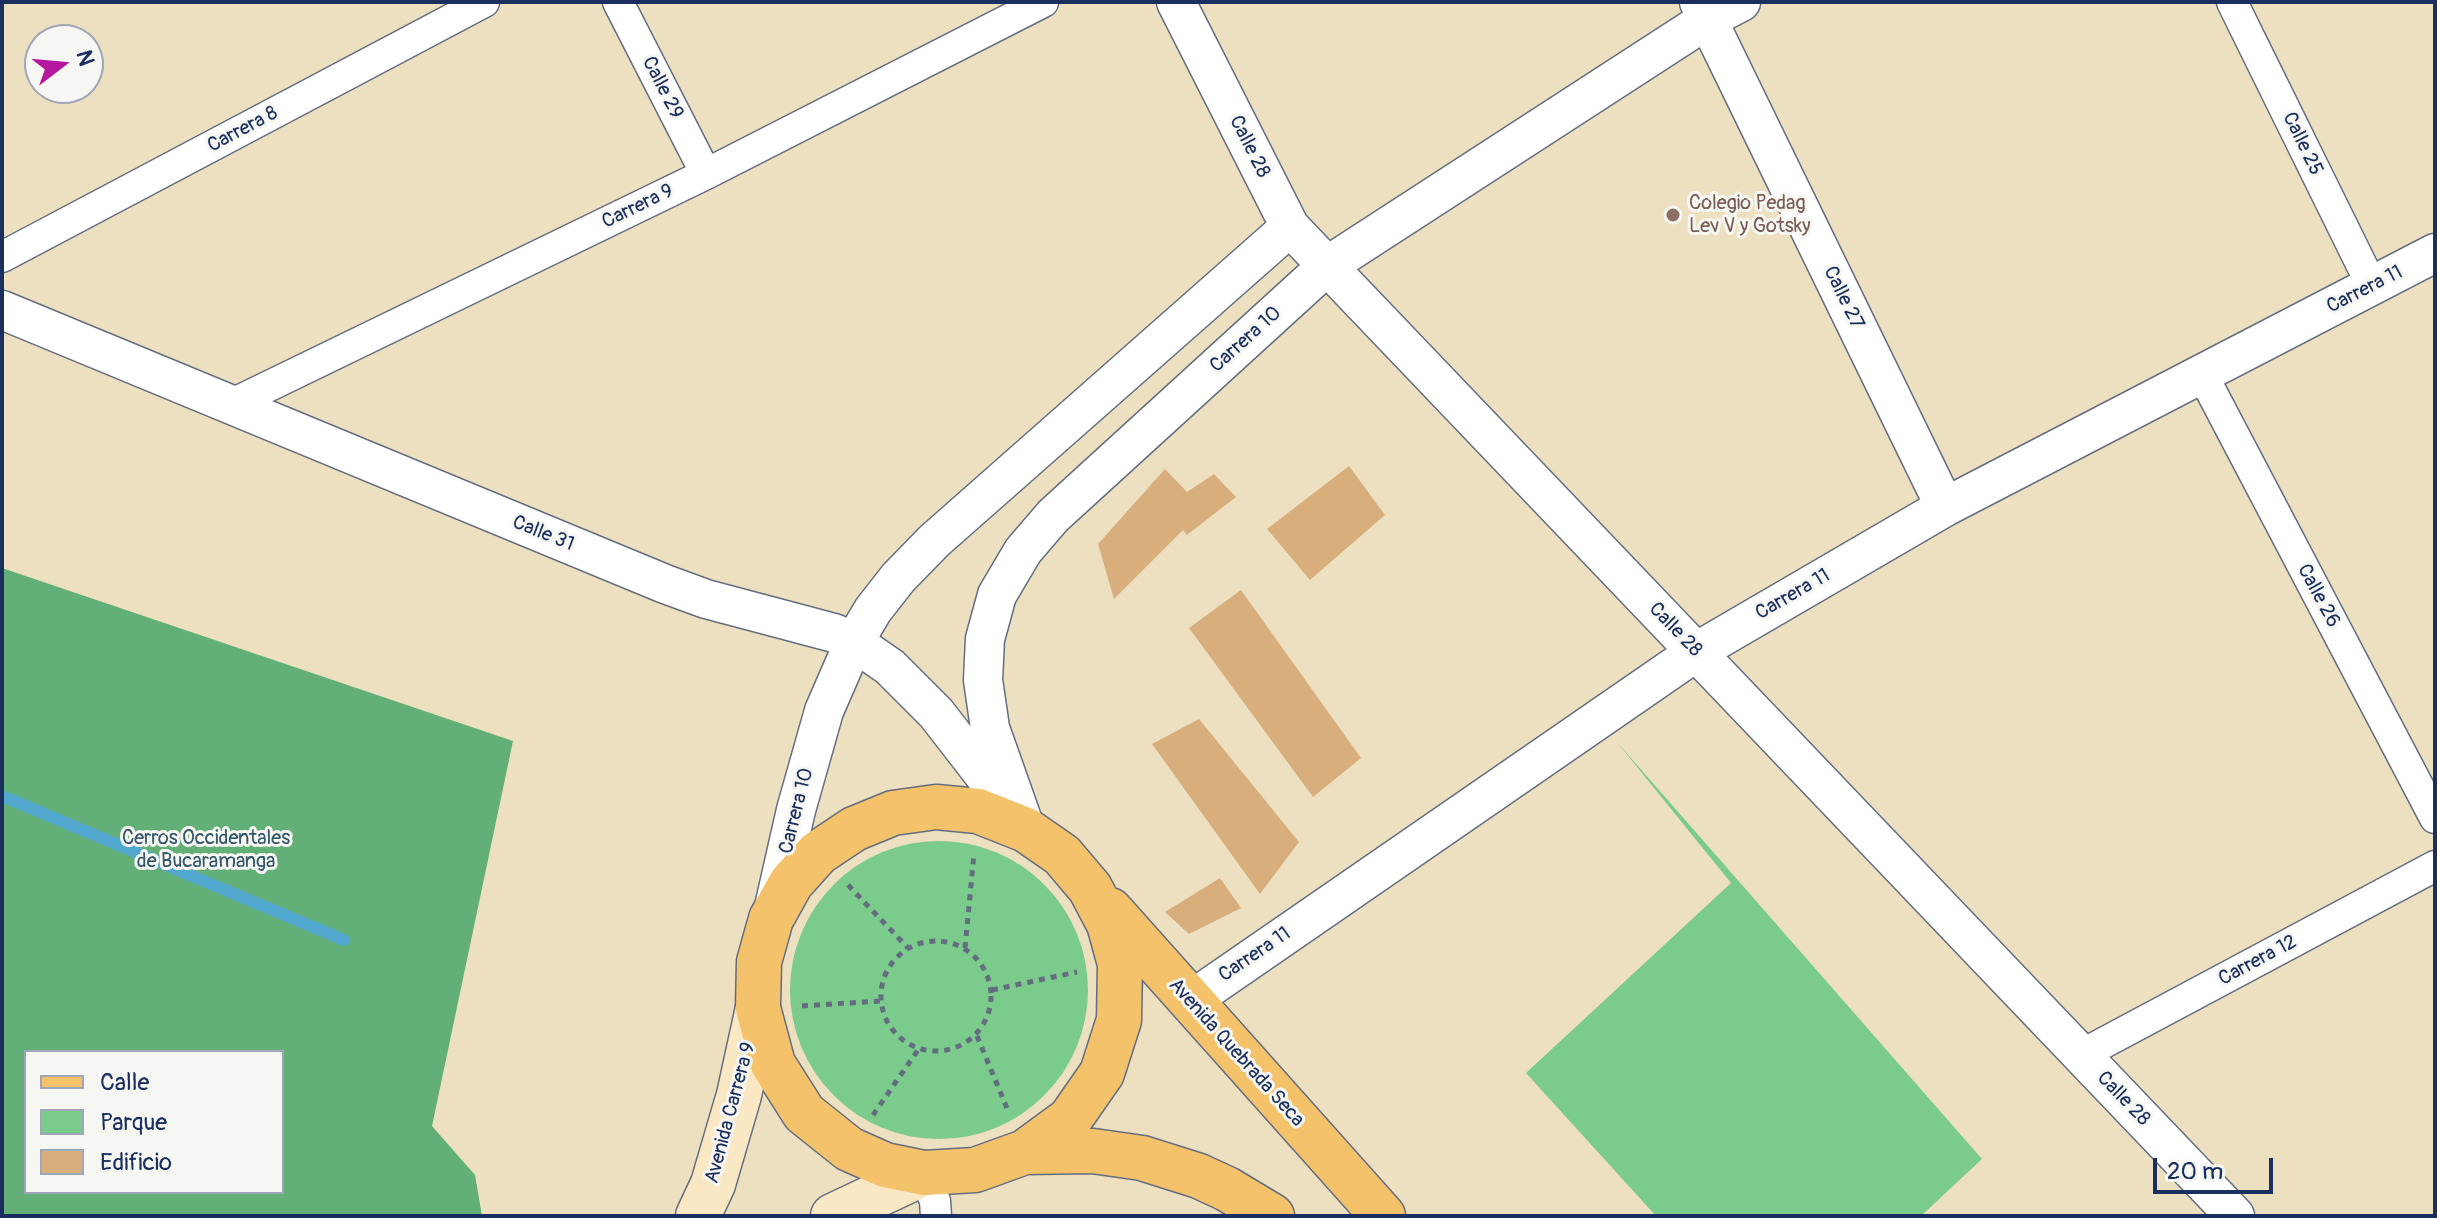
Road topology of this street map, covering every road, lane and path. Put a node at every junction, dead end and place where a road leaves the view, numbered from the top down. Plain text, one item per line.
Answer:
1 (484, 2) edge
2 (618, 2) edge
3 (1043, 2) edge
4 (1176, 2) edge
5 (1741, 2) edge
6 (2232, 2) edge
7 (1703, 11) edge
8 (706, 174) junction
9 (1290, 227) junction
10 (2435, 253) edge
11 (2, 257) edge
12 (1327, 266) junction
13 (2372, 286) junction
14 (2, 310) edge
15 (2202, 374) junction
16 (230, 405) junction
17 (1945, 507) junction
18 (854, 642) junction
19 (1696, 652) junction
20 (978, 811) junction
21 (2435, 818) edge
22 (1026, 830) junction
23 (818, 853) junction
24 (2435, 866) edge
25 (1090, 888) junction
26 (771, 919) junction
27 (908, 948) junction
28 (965, 948) junction
29 (1120, 964) junction
30 (992, 990) junction
31 (880, 1001) junction
32 (1190, 1001) junction
33 (758, 1008) junction
34 (977, 1036) junction
35 (918, 1050) junction
36 (2081, 1055) junction
37 (849, 1149) junction
38 (1025, 1152) junction
39 (924, 1173) junction
40 (698, 1216) edge
41 (833, 1216) edge
42 (936, 1216) edge
43 (1272, 1216) edge
44 (1383, 1216) edge
45 (2235, 1216) edge

1 - 11 street, Carrera 8
2 - 8 street, Calle 29
3 - 8 street, Carrera 9
4 - 9 street, Calle 28
5 - 7 street, Carrera 10
6 - 13 street, Calle 25
7 - 12 street, Carrera 10
7 - 17 street, Calle 27
8 - 16 street, Carrera 9
9 - 12 street, Calle 28
9 - 18 street, Carrera 10
10 - 13 street, Carrera 11
12 - 19 street, Calle 28
12 - 22 street, Carrera 10
13 - 15 street, Carrera 11
14 - 16 street, Calle 31
15 - 17 street, Carrera 11
15 - 21 street, Calle 26
16 - 18 street, Calle 31
17 - 19 street, Carrera 11
18 - 22 street, Calle 31
18 - 26 street, Carrera 10
19 - 32 street, Carrera 11
19 - 36 street, Calle 28
20 - 22 main road
20 - 23 main road
20 - 28 path
22 - 25 main road
23 - 26 main road
23 - 27 path
24 - 36 street, Carrera 12
25 - 29 main road
25 - 32 main road, Avenida Quebrada Seca
26 - 33 main road
27 - 28 path
27 - 31 path
28 - 30 path
29 - 30 path
29 - 38 main road
30 - 34 path
31 - 33 path
31 - 35 path
32 - 44 main road, Avenida Quebrada Seca
33 - 37 main road
33 - 40 main road, Avenida Carrera 9
34 - 35 path
34 - 38 path
35 - 37 path
36 - 45 street, Calle 28
37 - 39 main road
38 - 39 main road
38 - 43 main road
39 - 41 main road
39 - 42 street

